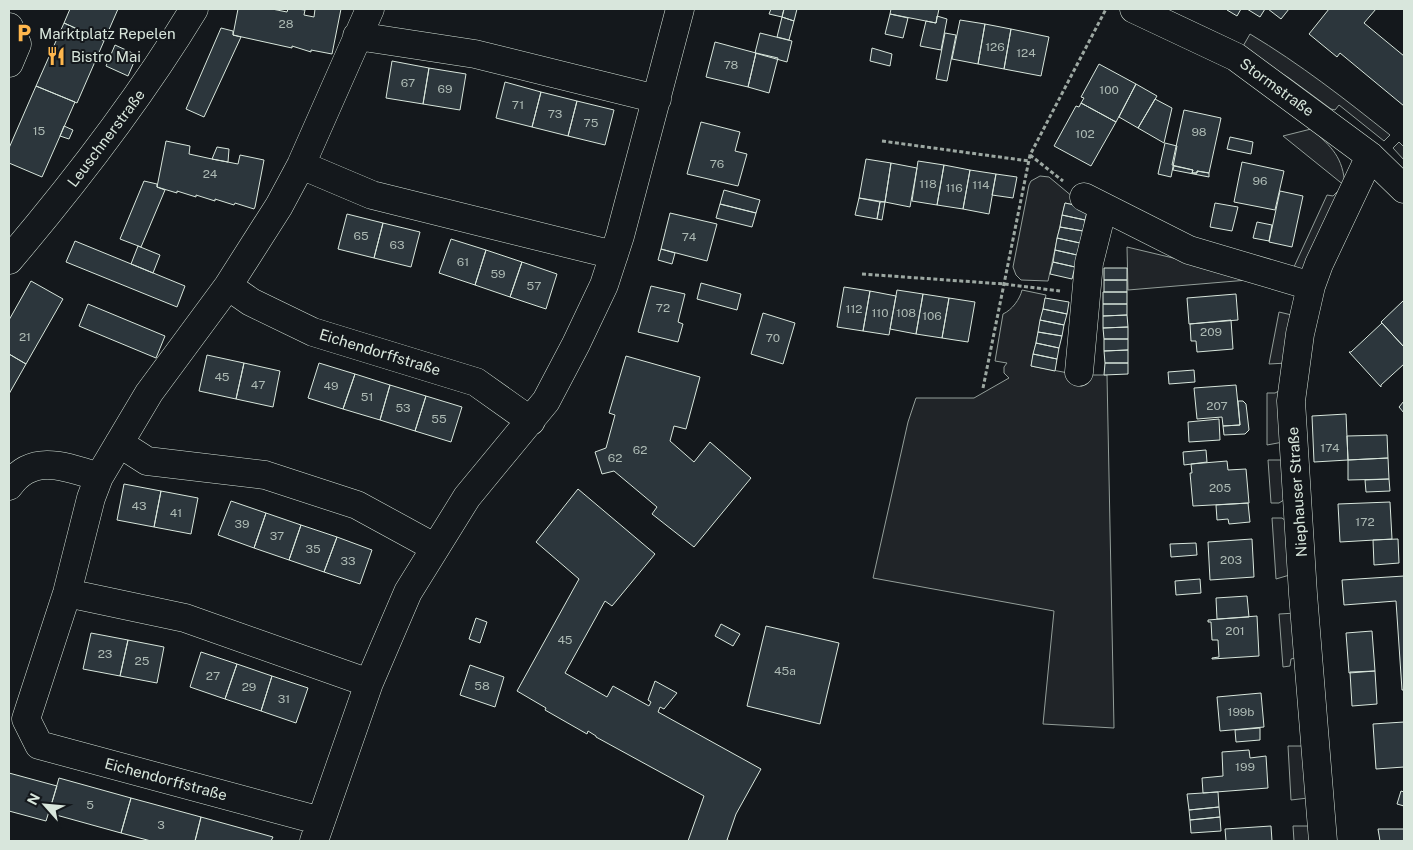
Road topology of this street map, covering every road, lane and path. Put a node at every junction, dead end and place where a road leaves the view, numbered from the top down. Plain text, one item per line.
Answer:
1 (194, 9) edge
2 (370, 9) edge
3 (680, 9) edge
4 (1106, 9) edge
5 (1134, 9) edge
6 (357, 36) junction
7 (657, 99) junction
8 (882, 141) dead end
9 (1030, 155) junction
10 (1370, 156) junction
11 (1029, 161) junction
12 (302, 165) junction
13 (1404, 189) edge
14 (1094, 202) junction
15 (614, 255) junction
16 (9, 260) edge
17 (862, 274) dead end
18 (1004, 284) junction
19 (228, 286) junction
20 (1311, 286) junction
21 (1087, 294) junction
22 (1079, 372) dead end
23 (983, 388) dead end
24 (531, 421) junction
25 (119, 443) junction
26 (99, 477) junction
27 (9, 486) edge
28 (434, 547) junction
29 (67, 593) junction
30 (369, 683) junction
31 (18, 716) edge
32 (317, 831) edge
33 (1323, 841) edge

1 - 16 street, Leuschnerstraße
2 - 6 street, Eichendorffstraße
3 - 7 street, Eichendorffstraße
4 - 9 path
5 - 10 street, Stormstraße
6 - 7 street
6 - 12 street, Eichendorffstraße
7 - 15 street, Eichendorffstraße
8 - 11 path
9 - 11 path
9 - 14 path
10 - 13 street, Stormstraße
10 - 20 street, Niephauser Straße
11 - 18 path
12 - 15 street
12 - 19 street, Eichendorffstraße
14 - 20 street
14 - 21 street
15 - 24 street, Eichendorffstraße
17 - 18 path
18 - 21 path
18 - 23 path
19 - 24 street, Eichendorffstraße
19 - 25 street, Eichendorffstraße
20 - 33 street, Niephauser Straße
21 - 22 street
24 - 28 street, Eichendorffstraße
25 - 26 street, Eichendorffstraße
25 - 28 street
26 - 27 street
26 - 29 street, Eichendorffstraße
28 - 30 street, Eichendorffstraße
29 - 30 street
29 - 31 street, Eichendorffstraße
30 - 32 street, Eichendorffstraße
31 - 32 street, Eichendorffstraße

